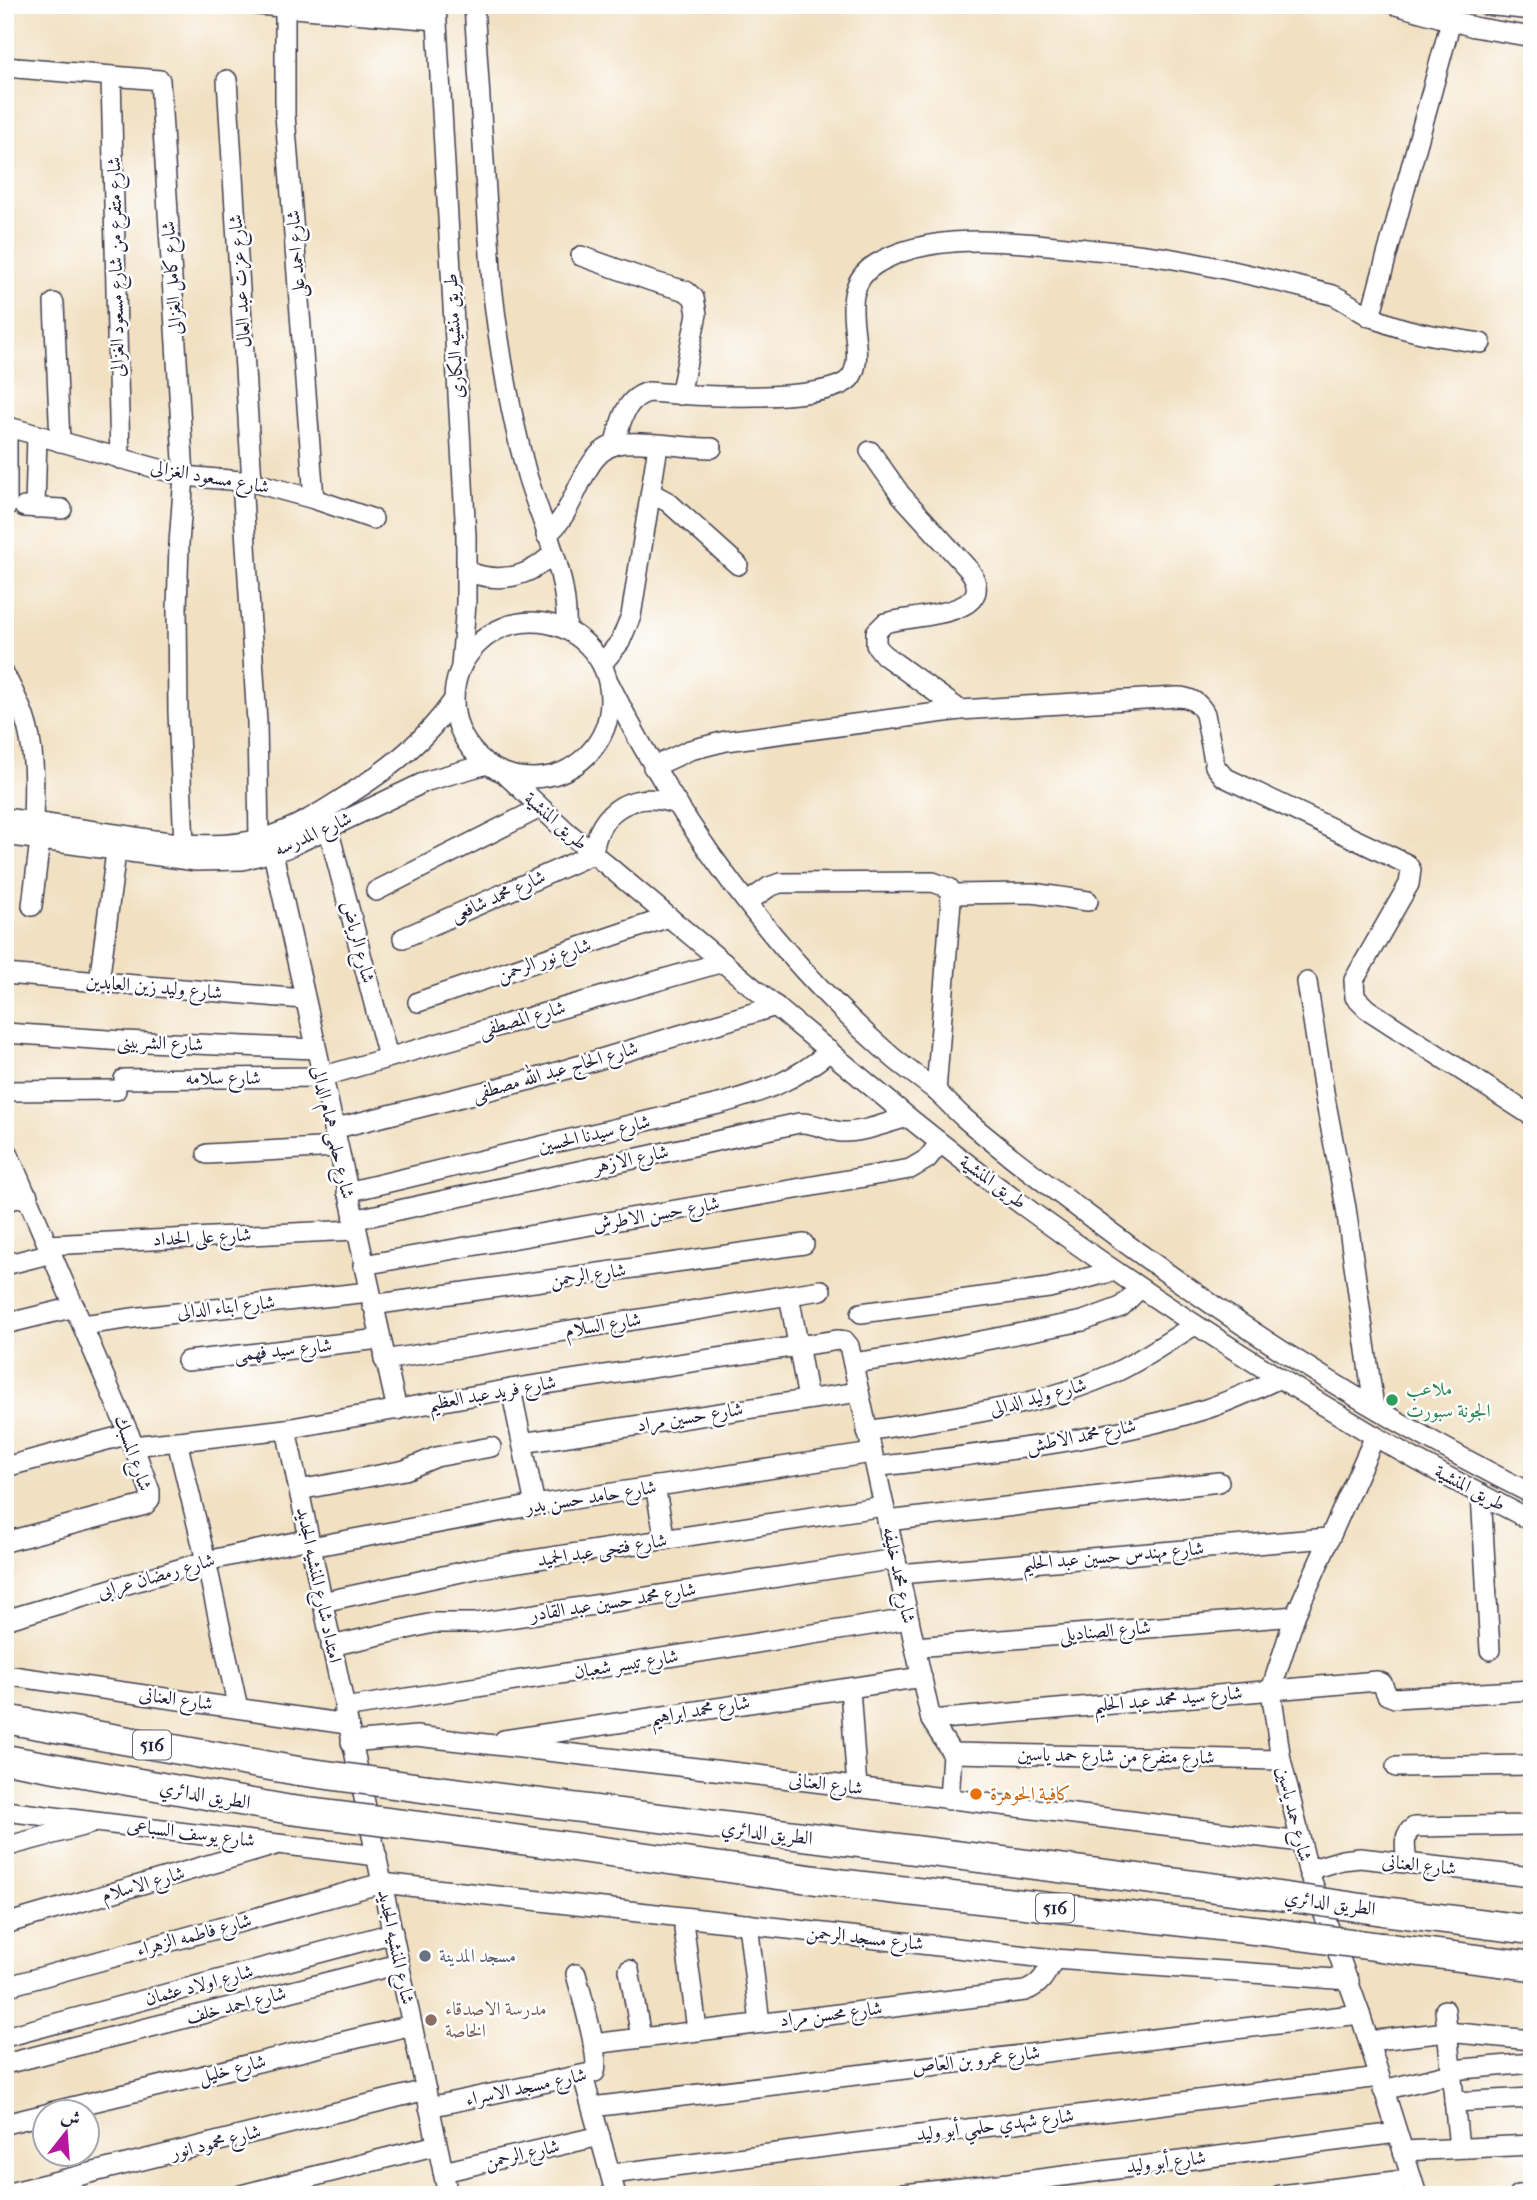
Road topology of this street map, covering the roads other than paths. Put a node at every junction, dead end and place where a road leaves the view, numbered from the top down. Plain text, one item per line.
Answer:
1 (258, 5) edge
2 (474, 5) edge
3 (1396, 5) edge
4 (1486, 5) edge
5 (285, 9) junction
6 (1532, 10) edge
7 (436, 13) edge
8 (1451, 21) junction
9 (1532, 37) edge
10 (5, 67) edge
11 (111, 76) junction
12 (227, 80) dead end
13 (581, 256) dead end
14 (54, 303) dead end
15 (1370, 317) junction
16 (1481, 343) dead end
17 (681, 394) junction
18 (6, 426) edge
19 (37, 435) junction
20 (60, 442) junction
21 (614, 445) junction
22 (658, 446) junction
23 (712, 448) dead end
24 (870, 451) dead end
25 (120, 459) junction
26 (184, 476) junction
27 (247, 482) junction
28 (650, 493) junction
29 (314, 499) junction
30 (6, 506) edge
31 (35, 508) junction
32 (62, 509) dead end
33 (373, 519) dead end
34 (549, 543) junction
35 (738, 565) dead end
36 (467, 572) junction
37 (566, 629) junction
38 (602, 664) junction
39 (461, 666) junction
40 (5, 675) edge
41 (609, 683) junction
42 (453, 701) junction
43 (960, 710) junction
44 (653, 767) junction
45 (496, 769) junction
46 (678, 806) junction
47 (540, 808) junction
48 (5, 818) edge
49 (328, 828) junction
50 (37, 831) junction
51 (5, 835) edge
52 (184, 844) junction
53 (266, 846) junction
54 (116, 852) junction
55 (593, 854) junction
56 (376, 891) dead end
57 (951, 894) junction
58 (1088, 901) dead end
59 (748, 902) junction
60 (32, 906) dead end
61 (669, 917) junction
62 (403, 938) dead end
63 (723, 962) junction
64 (5, 974) edge
65 (99, 982) junction
66 (1307, 982) dead end
67 (303, 999) junction
68 (418, 1002) dead end
69 (776, 1006) junction
70 (5, 1033) edge
71 (314, 1049) junction
72 (830, 1051) junction
73 (388, 1057) junction
74 (321, 1077) junction
75 (5, 1091) edge
76 (936, 1091) junction
77 (1532, 1116) edge
78 (908, 1117) junction
79 (335, 1138) junction
80 (940, 1143) junction
81 (5, 1146) edge
82 (207, 1154) dead end
83 (347, 1192) junction
84 (28, 1196) junction
85 (5, 1201) edge
86 (354, 1225) junction
87 (804, 1244) dead end
88 (50, 1249) junction
89 (5, 1265) edge
90 (363, 1265) junction
91 (1114, 1271) junction
92 (1139, 1289) junction
93 (821, 1290) dead end
94 (789, 1295) junction
95 (371, 1299) junction
96 (861, 1313) dead end
97 (79, 1316) junction
98 (5, 1324) edge
99 (1195, 1325) junction
100 (380, 1339) junction
101 (799, 1346) junction
102 (851, 1354) junction
103 (187, 1360) dead end
104 (384, 1360) junction
105 (1280, 1378) junction
106 (511, 1389) junction
107 (859, 1392) junction
108 (808, 1399) junction
109 (1374, 1407) junction
110 (397, 1410) junction
111 (286, 1429) junction
112 (867, 1431) junction
113 (1375, 1436) junction
114 (131, 1440) junction
115 (177, 1441) junction
116 (522, 1443) junction
117 (491, 1447) dead end
118 (874, 1460) junction
119 (5, 1467) edge
120 (1219, 1482) dead end
121 (655, 1486) junction
122 (299, 1490) junction
123 (1481, 1494) junction
124 (1532, 1494) edge
125 (535, 1505) junction
126 (886, 1514) junction
127 (1532, 1521) edge
128 (1328, 1538) junction
129 (665, 1540) junction
130 (5, 1542) edge
131 (310, 1543) junction
132 (206, 1561) junction
133 (897, 1567) junction
134 (322, 1602) junction
135 (1295, 1615) junction
136 (909, 1619) junction
137 (5, 1620) edge
138 (331, 1646) junction
139 (915, 1647) junction
140 (1490, 1650) dead end
141 (5, 1675) edge
142 (922, 1677) junction
143 (850, 1688) junction
144 (1271, 1690) junction
145 (1532, 1690) edge
146 (238, 1708) junction
147 (5, 1719) edge
148 (931, 1720) junction
149 (347, 1725) junction
150 (479, 1744) junction
151 (952, 1753) junction
152 (5, 1759) edge
153 (1280, 1760) junction
154 (1532, 1765) edge
155 (1395, 1767) dead end
156 (857, 1788) junction
157 (949, 1800) junction
158 (5, 1811) edge
159 (101, 1821) junction
160 (1532, 1825) edge
161 (1301, 1842) junction
162 (281, 1844) junction
163 (5, 1847) edge
164 (377, 1856) junction
165 (1407, 1863) junction
166 (1308, 1870) junction
167 (1532, 1877) edge
168 (382, 1883) junction
169 (5, 1924) edge
170 (748, 1924) junction
171 (684, 1928) dead end
172 (1532, 1930) edge
173 (393, 1933) junction
174 (1054, 1959) junction
175 (399, 1964) junction
176 (1532, 1966) edge
177 (629, 1970) dead end
178 (576, 1974) dead end
179 (1349, 1980) junction
180 (5, 1987) edge
181 (1446, 2010) dead end
182 (1360, 2014) junction
183 (760, 2023) junction
184 (412, 2025) junction
185 (697, 2030) junction
186 (1447, 2032) junction
187 (5, 2037) edge
188 (641, 2037) junction
189 (1532, 2040) edge
190 (1369, 2042) junction
191 (593, 2044) junction
192 (1532, 2063) edge
193 (5, 2064) edge
194 (1451, 2072) junction
195 (583, 2076) junction
196 (1381, 2084) junction
197 (1532, 2098) edge
198 (428, 2099) junction
199 (102, 2100) edge
200 (1454, 2102) junction
201 (592, 2107) junction
202 (32, 2117) edge
203 (5, 2124) edge
204 (600, 2136) junction
205 (1400, 2142) junction
206 (1532, 2145) edge
207 (438, 2146) junction
208 (1459, 2148) junction
209 (443, 2172) junction
210 (611, 2174) junction
211 (1414, 2187) edge
212 (1009, 2189) edge
213 (5, 2194) edge
214 (1532, 2194) edge
215 (241, 2195) edge
216 (448, 2195) edge
217 (617, 2195) edge
218 (894, 2195) edge
219 (1280, 2195) edge
220 (1519, 2195) edge

1 - 5 street
2 - 34 street, طريق منشيه البكارى
3 - 8 street
4 - 6 street
5 - 7 street
5 - 29 street, شارع احمد على
7 - 36 street, طريق منشيه البكارى
8 - 9 street
8 - 15 street
10 - 11 street
11 - 25 street, شارع متفرع من شارع مسعود الغزالى
11 - 26 street, شارع كامل الغزالى
12 - 27 street, شارع عزت عبد العال
13 - 17 street
14 - 20 street
15 - 16 street
15 - 17 street
17 - 21 street
18 - 19 street, شارع مسعود الغزالى
18 - 30 street
19 - 20 street, شارع مسعود الغزالى
19 - 31 street
20 - 25 street, شارع مسعود الغزالى
21 - 22 street
21 - 34 street
22 - 23 street
22 - 28 street
24 - 43 street
25 - 26 street, شارع مسعود الغزالى
26 - 27 street, شارع مسعود الغزالى
26 - 52 street, شارع كامل الغزالى
27 - 29 street, شارع مسعود الغزالى
27 - 53 street, شارع عزت عبد العال
28 - 35 street
28 - 38 street
29 - 33 street, شارع مسعود الغزالى
30 - 31 street
31 - 32 street
34 - 36 street
34 - 37 street, طريق منشيه البكارى
36 - 39 street, طريق منشيه البكارى
37 - 38 street
37 - 39 street
38 - 41 street
39 - 42 street
40 - 50 street
41 - 44 street, طريق المنشية
41 - 45 street
42 - 45 street
42 - 53 street, شارع المدرسه
43 - 44 street
43 - 77 street
44 - 46 street, طريق المنشية
45 - 47 street, طريق المنشية
45 - 49 street, شارع المدرسه
46 - 55 street
46 - 59 street, طريق المنشية
47 - 55 street, طريق المنشية
47 - 56 street
48 - 50 street, شارع المدرسه
49 - 53 street, شارع المدرسه
49 - 73 street, شارع الرياض
50 - 51 street, شارع المدرسه
50 - 52 street, شارع المدرسه
50 - 54 street, شارع المدرسه
50 - 60 street
52 - 53 street, شارع المدرسه
53 - 54 street, شارع المدرسه
53 - 67 street, شارع حلمى همام الدالى
54 - 65 street
55 - 61 street, طريق المنشية
55 - 62 street, شارع محمد شافعى
57 - 58 street
57 - 59 street
57 - 76 street
59 - 76 street, طريق المنشية
61 - 63 street, طريق المنشية
61 - 68 street, شارع نور الرحمن
63 - 69 street, طريق المنشية
63 - 73 street, شارع المصطفى
64 - 65 street, شارع وليد زين العابدين
65 - 67 street, شارع وليد زين العابدين
66 - 109 street
67 - 71 street, شارع حلمى همام الدالى
69 - 72 street, طريق المنشية
69 - 79 street, شارع الحاج عبد الله مصطفى
70 - 71 street, شارع الشربينى
71 - 74 street, شارع حلمى همام الدالى
72 - 78 street, طريق المنشية
72 - 83 street, شارع سيدنا الحسين
73 - 74 street, شارع المصطفى
74 - 75 street, شارع سلامه
74 - 79 street, شارع حلمى همام الدالى
76 - 109 street, طريق المنشية
78 - 80 street, طريق المنشية
78 - 86 street, شارع الازهر
79 - 82 street, شارع الحاج عبد الله مصطفى
79 - 83 street, شارع حلمى همام الدالى
80 - 90 street, شارع حسن الاطرش
80 - 91 street, طريق المنشية
81 - 84 street, شارع المسبك
83 - 86 street, شارع حلمى همام الدالى
84 - 85 street
84 - 88 street, شارع المسبك
86 - 88 street, شارع على الحداد
86 - 90 street, شارع حلمى همام الدالى
87 - 95 street, شارع الرحمن
88 - 89 street, شارع على الحداد
88 - 97 street, شارع المسبك
90 - 95 street, شارع حلمى همام الدالى
91 - 92 street, طريق المنشية
91 - 96 street
92 - 99 street, طريق المنشية
92 - 102 street, شارع فريد عبد العظيم
93 - 94 street, شارع السلام
94 - 101 street
94 - 104 street, شارع السلام
95 - 97 street, شارع ابناء الدالى
95 - 100 street, شارع حلمى همام الدالى
97 - 98 street, شارع ابناء الدالى
97 - 114 street, شارع المسبك
99 - 105 street, طريق المنشية
99 - 112 street, شارع وليد الدالى
100 - 103 street, شارع سيد فهمى
100 - 104 street, شارع حلمى همام الدالى
101 - 102 street, شارع فريد عبد العظيم
101 - 106 street, شارع فريد عبد العظيم
101 - 108 street
102 - 107 street, شارع محمد خليفه
104 - 110 street, شارع حلمى همام الدالى
105 - 113 street, طريق المنشية
105 - 118 street, شارع محمد الاطش
106 - 110 street, شارع فريد عبد العظيم
106 - 116 street
107 - 108 street, شارع حسين مراد
107 - 112 street, شارع محمد خليفه
108 - 116 street, شارع حسين مراد
109 - 124 street, طريق المنشية
110 - 111 street, شارع فريد عبد العظيم
111 - 115 street, شارع فريد عبد العظيم
111 - 122 street, امتداد شارع المنشيه الجديد
112 - 118 street, شارع محمد خليفه
113 - 123 street, طريق المنشية
113 - 128 street, شارع حمد ياسين
114 - 115 street, شارع فريد عبد العظيم
114 - 119 street, شارع فريد عبد العظيم
114 - 130 street, شارع المسبك
115 - 132 street
116 - 125 street
117 - 122 street
118 - 121 street, شارع حامد حسن بدر
118 - 126 street, شارع محمد خليفه
120 - 126 street, شارع فتحى عبد الحميد
121 - 125 street, شارع حامد حسن بدر
121 - 129 street
122 - 131 street, امتداد شارع المنشيه الجديد
123 - 127 street, طريق المنشية
123 - 140 street
125 - 131 street, شارع حامد حسن بدر
126 - 129 street, شارع فتحى عبد الحميد
126 - 133 street, شارع محمد خليفه
128 - 133 street, شارع مهندس حسين عبد الحليم
128 - 135 street, شارع حمد ياسين
129 - 134 street, شارع فتحى عبد الحميد
131 - 132 street, شارع رمضان عرابى
131 - 134 street, امتداد شارع المنشيه الجديد
132 - 137 street, شارع رمضان عرابى
132 - 146 street
133 - 136 street, شارع محمد خليفه
133 - 138 street, شارع محمد حسين عبد القادر
134 - 138 street, امتداد شارع المنشيه الجديد
135 - 139 street, شارع الصناديلى
135 - 144 street, شارع حمد ياسين
136 - 139 street, شارع محمد خليفه
136 - 149 street, شارع تيسر شعبان
138 - 149 street, امتداد شارع المنشيه الجديد
139 - 142 street, شارع محمد خليفه
141 - 146 street, شارع العنانى
142 - 143 street, شارع محمد ابراهيم
142 - 148 street, شارع محمد خليفه
143 - 150 street, شارع محمد ابراهيم
143 - 156 street
144 - 145 street, شارع سيد محمد عبد الحليم
144 - 148 street, شارع سيد محمد عبد الحليم
144 - 153 street, شارع حمد ياسين
146 - 149 street, شارع العنانى
147 - 172 highway, الطريق الدائري / 516, bridge
148 - 151 street, شارع محمد خليفه
149 - 150 street, شارع العنانى
149 - 164 street, شارع المنشيه الجديد
150 - 156 street, شارع العنانى
151 - 153 street, شارع متفرع من شارع حمد ياسين
151 - 157 street
152 - 176 highway, الطريق الدائري / 516, bridge
153 - 161 street, شارع حمد ياسين
154 - 155 street
156 - 157 street, شارع العنانى
157 - 161 street, شارع العنانى
158 - 159 street, شارع يوسف السباعى
159 - 162 street, شارع يوسف السباعى
159 - 163 street
160 - 165 street
161 - 166 street, شارع حمد ياسين
162 - 164 street, شارع يوسف السباعى
162 - 169 street, شارع الاسلام
164 - 168 street, شارع المنشيه الجديد
165 - 166 street, شارع العنانى
165 - 167 street, شارع العنانى
166 - 179 street, شارع حمد ياسين
168 - 170 street, شارع مسجد الرحمن
168 - 173 street, شارع المنشيه الجديد
168 - 180 street, شارع فاطمه الزهراء
170 - 174 street, شارع مسجد الرحمن
170 - 183 street
171 - 185 street
173 - 175 street, شارع المنشيه الجديد
173 - 187 street, شارع اولاد عثمان
174 - 179 street, شارع مسجد الرحمن
174 - 183 street, شارع محسن مراد
175 - 184 street, شارع المنشيه الجديد
175 - 193 street, شارع احمد خلف
177 - 188 street
178 - 191 street
179 - 182 street, شارع حمد ياسين
181 - 186 street
182 - 190 street, شارع حمد ياسين
182 - 201 street, شارع عمرو بن العاص
183 - 185 street, شارع محسن مراد
184 - 198 street, شارع المنشيه الجديد
184 - 199 street, شارع خليل
185 - 188 street, شارع محسن مراد
186 - 189 street
186 - 190 street
186 - 194 street
188 - 191 street, شارع محسن مراد
190 - 196 street, شارع حمد ياسين
191 - 195 street, شارع مسجد الاسراء
192 - 194 street, شارع شهدي حلمي أبو وليد
194 - 196 street, شارع شهدي حلمي أبو وليد
194 - 200 street
195 - 198 street, شارع مسجد الاسراء
195 - 201 street
196 - 205 street, شارع حمد ياسين
196 - 210 street, شارع شهدي حلمي أبو وليد
197 - 200 street
198 - 207 street, شارع المنشيه الجديد
198 - 213 street, شارع محمود انور
200 - 208 street
201 - 204 street
202 - 203 street
204 - 209 street, شارع الرحمن
204 - 210 street
205 - 208 street, شارع أبو وليد
205 - 211 street, شارع حمد ياسين
205 - 212 street, شارع أبو وليد
206 - 208 street, شارع أبو وليد
207 - 209 street, شارع المنشيه الجديد
207 - 215 street
209 - 216 street, شارع المنشيه الجديد
210 - 217 street
211 - 219 street
212 - 218 street, شارع أبو وليد
214 - 220 street

